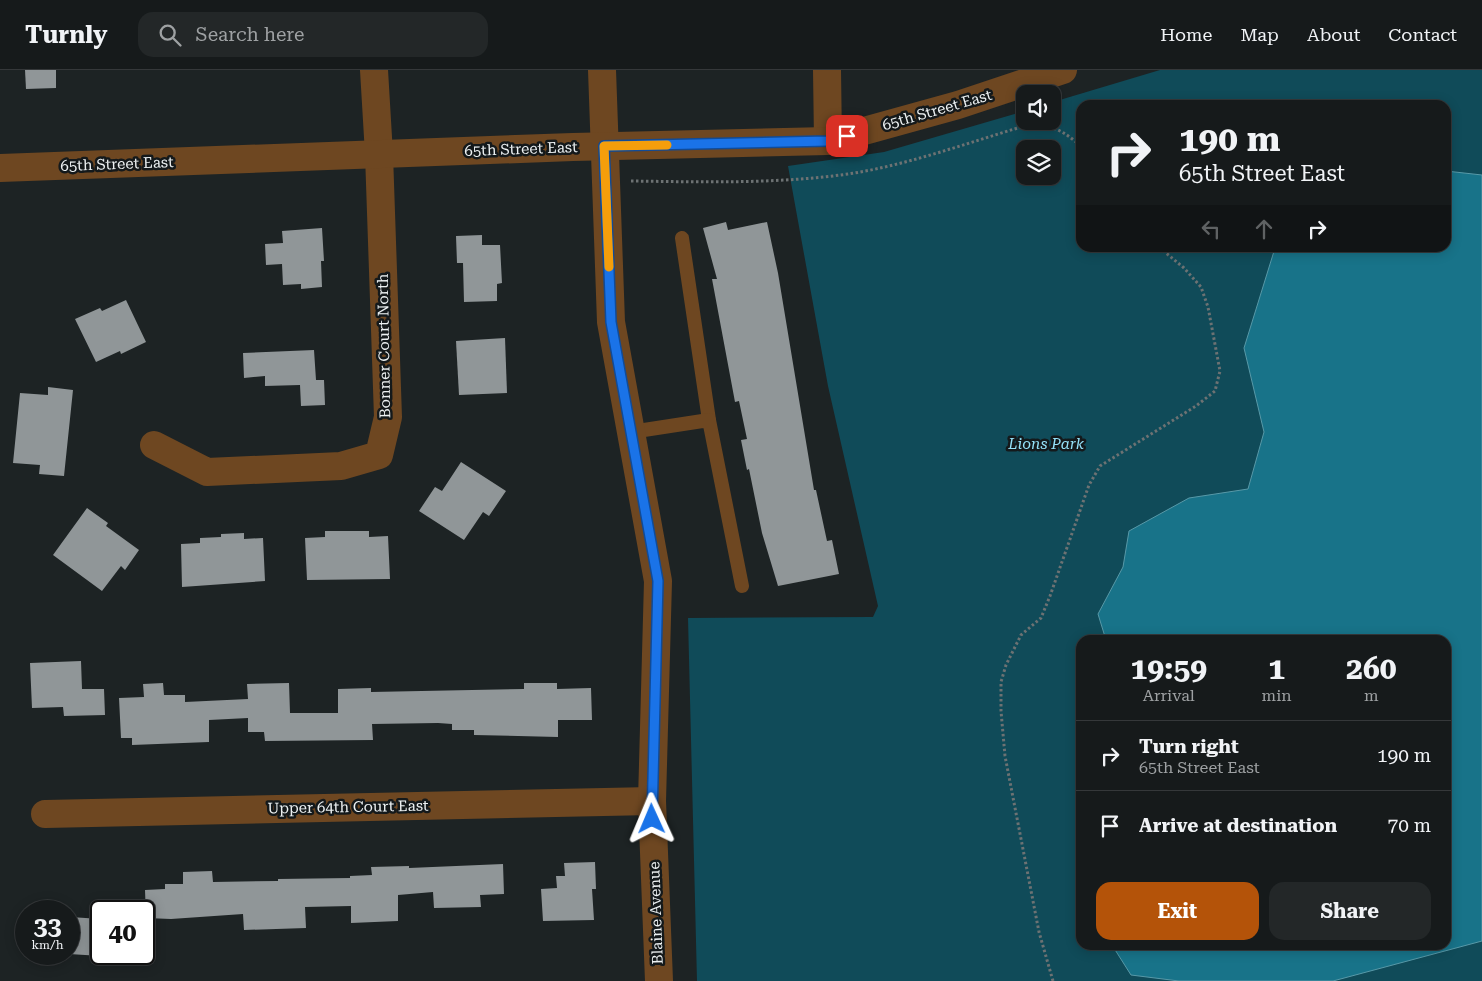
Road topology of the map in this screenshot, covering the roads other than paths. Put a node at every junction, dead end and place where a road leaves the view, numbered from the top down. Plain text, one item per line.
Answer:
1 (374, 70) edge
2 (602, 70) edge
3 (827, 70) edge
4 (1063, 70) edge
5 (828, 141) junction
6 (604, 146) junction
7 (380, 154) junction
8 (0, 168) edge
9 (682, 238) dead end
10 (709, 420) junction
11 (631, 432) junction
12 (154, 446) dead end
13 (742, 586) dead end
14 (652, 801) junction
15 (45, 814) dead end
16 (659, 981) edge

1 - 7 street
2 - 6 street, Blaine Avenue
3 - 5 street
4 - 5 street, 65th Street East
5 - 6 street, 65th Street East
6 - 7 street, 65th Street East
6 - 11 street, Blaine Avenue
7 - 8 street, 65th Street East
7 - 12 street, Bonner Court North
9 - 10 lane
10 - 11 lane
10 - 13 lane
11 - 14 street, Blaine Avenue
14 - 15 street, Upper 64th Court East
14 - 16 street, Blaine Avenue

